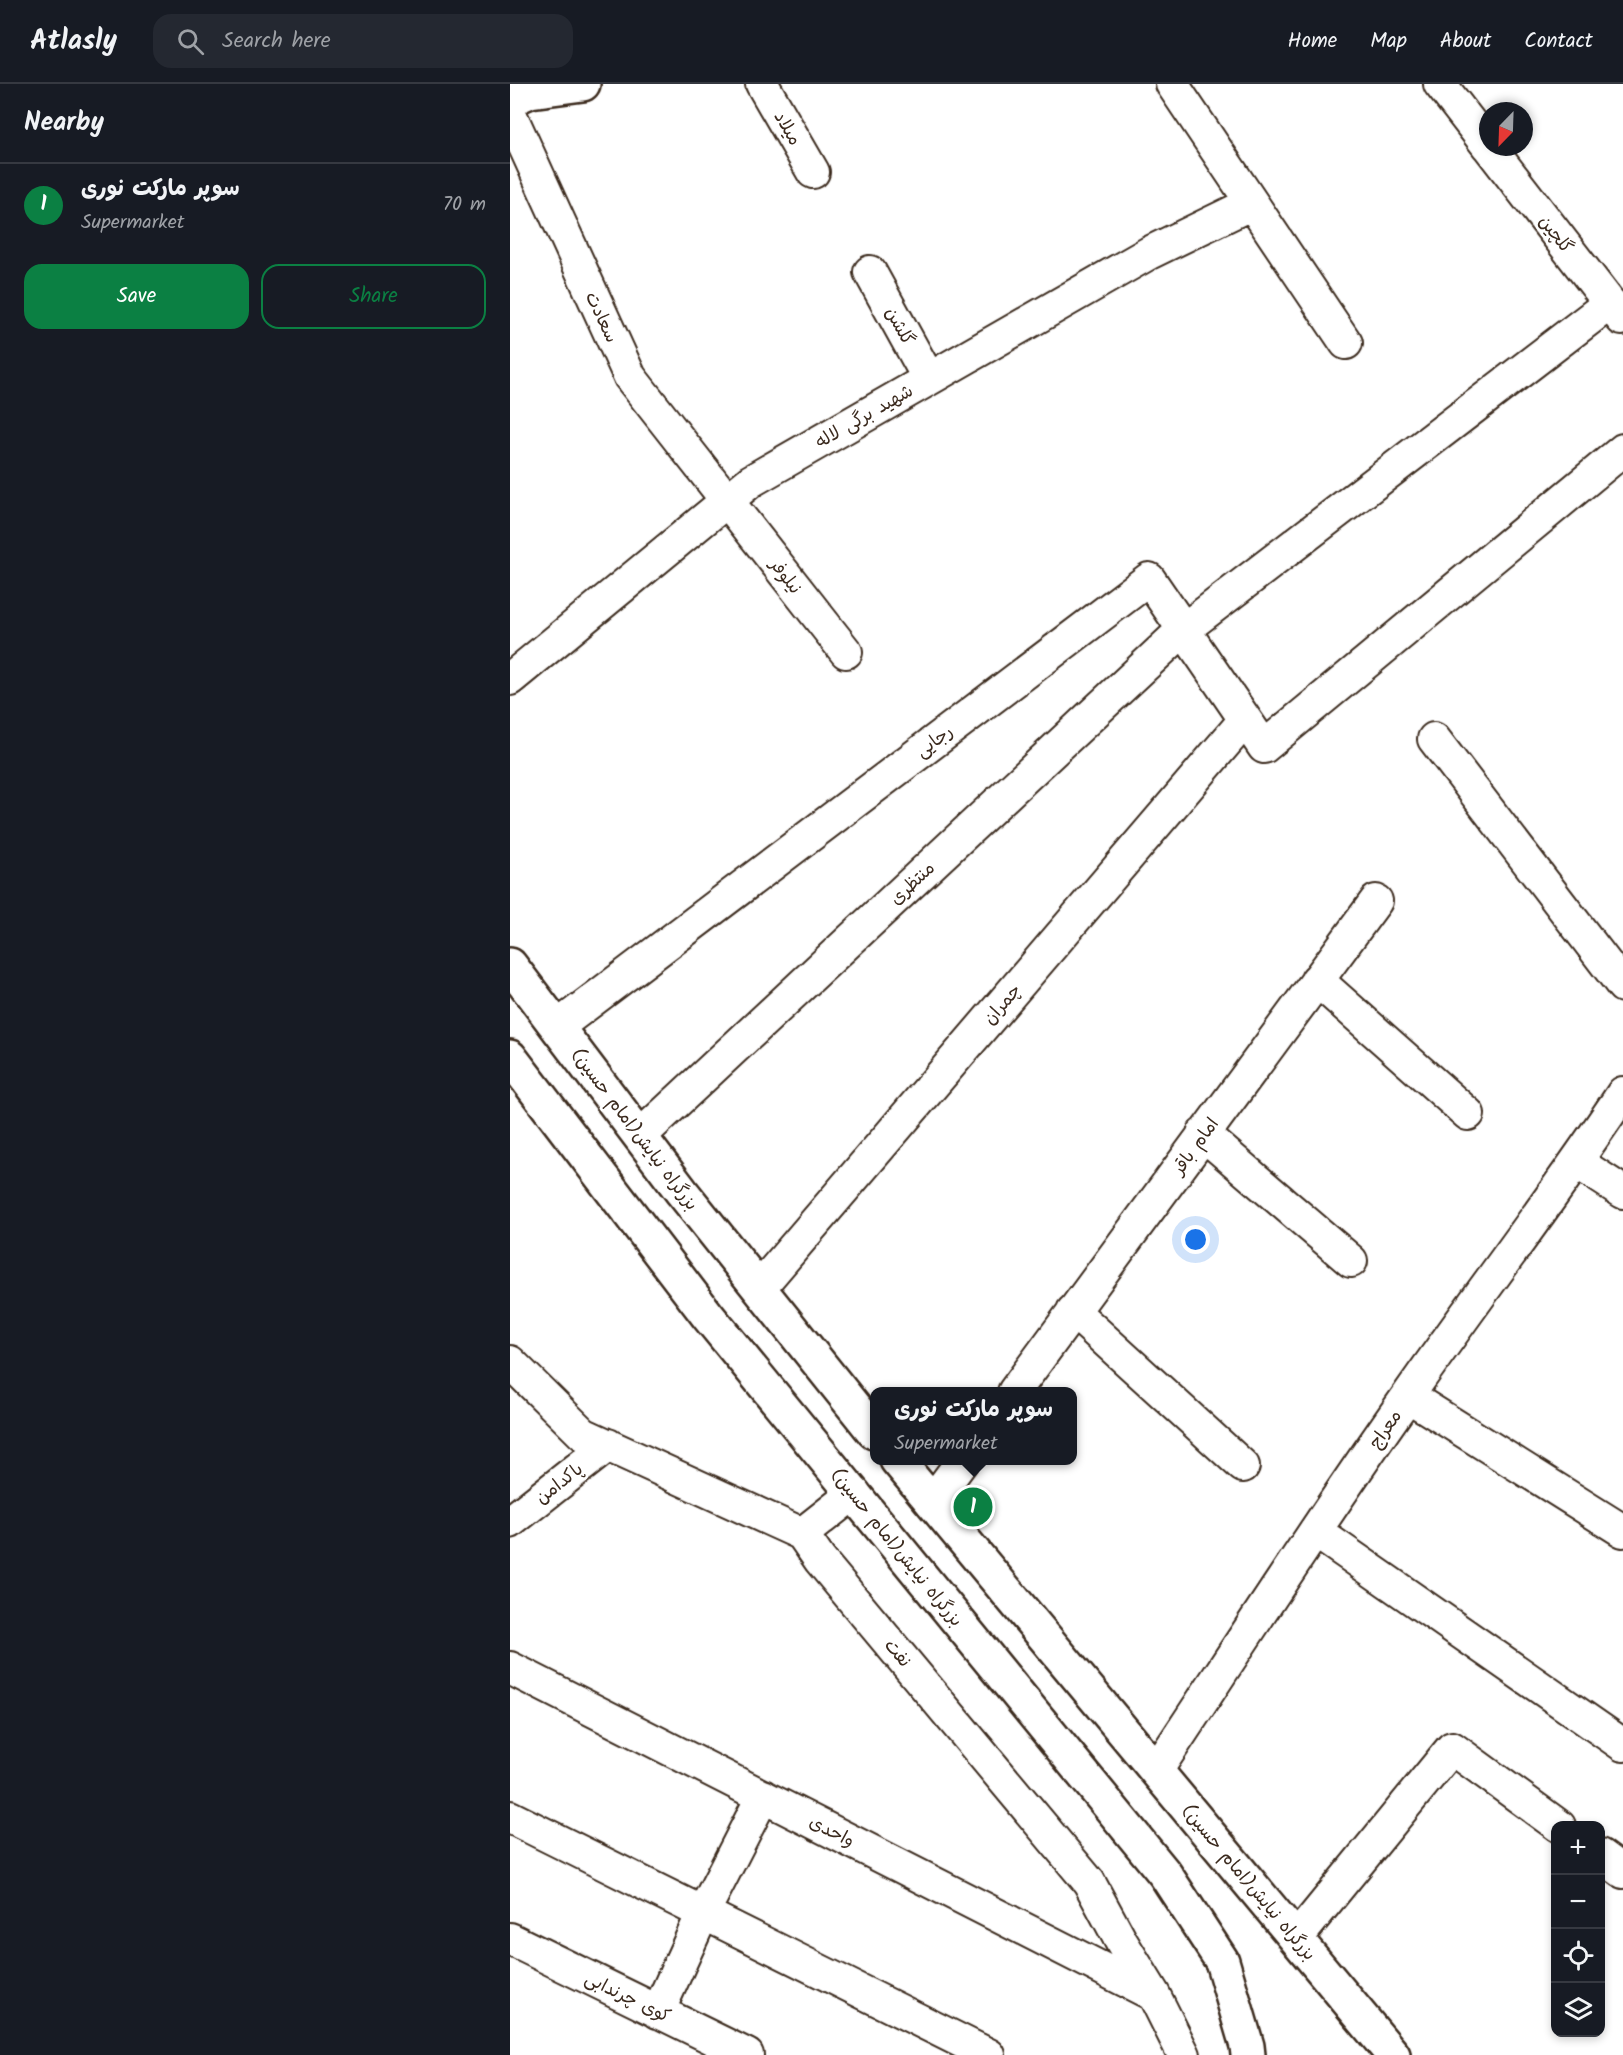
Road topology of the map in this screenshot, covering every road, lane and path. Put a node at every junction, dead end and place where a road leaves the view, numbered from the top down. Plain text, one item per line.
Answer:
1 (583, 84) edge
2 (762, 84) edge
3 (1172, 84) edge
4 (1440, 84) edge
5 (520, 97) edge
6 (1479, 134) edge
7 (1496, 156) edge
8 (813, 172) dead end
9 (1252, 203) junction
10 (870, 272) dead end
11 (1616, 311) edge
12 (1346, 343) dead end
13 (929, 379) junction
14 (1623, 450) edge
15 (726, 500) junction
16 (1183, 630) junction
17 (846, 652) dead end
18 (510, 679) edge
19 (1245, 720) junction
20 (1434, 739) dead end
21 (1376, 901) dead end
22 (510, 965) edge
23 (1317, 980) junction
24 (1623, 986) edge
25 (557, 1027) junction
26 (510, 1057) edge
27 (1623, 1093) edge
28 (1468, 1114) dead end
29 (1203, 1134) junction
30 (640, 1136) junction
31 (1577, 1162) junction
32 (1623, 1192) edge
33 (1351, 1262) dead end
34 (759, 1288) junction
35 (1073, 1311) junction
36 (510, 1362) edge
37 (1018, 1387) edge
38 (1407, 1396) junction
39 (870, 1427) edge
40 (608, 1444) junction
41 (900, 1465) edge
42 (960, 1465) edge
43 (1243, 1466) dead end
44 (854, 1493) junction
45 (932, 1502) junction
46 (510, 1522) edge
47 (1315, 1531) junction
48 (1623, 1531) edge
49 (802, 1534) junction
50 (510, 1668) edge
51 (1623, 1745) edge
52 (1156, 1771) junction
53 (763, 1796) junction
54 (510, 1817) edge
55 (1552, 1821) edge
56 (1605, 1859) edge
57 (1623, 1872) edge
58 (704, 1913) junction
59 (1296, 1939) junction
60 (510, 1940) edge
61 (1154, 1995) junction
62 (658, 2012) junction
63 (747, 2055) edge
64 (989, 2055) edge
65 (1184, 2055) edge
66 (1248, 2055) edge
67 (1393, 2055) edge

1 - 5 main road
2 - 8 street, میلاد
3 - 9 street
4 - 6 street, گلچین
5 - 15 street, سعادت
7 - 11 street, گلچین
9 - 12 street
9 - 13 street, شهید برگی لاله
10 - 13 street, گلشن
11 - 16 street, منتظری
13 - 15 street, شهید برگی لاله
14 - 19 street, رجایی
15 - 17 street, نیلوفر
15 - 18 street, شهید برگی لاله
16 - 19 street, رجایی
16 - 25 street, رجایی
16 - 30 street, منتظری
19 - 34 street, چمران
20 - 24 street
21 - 23 street, امام باقر
22 - 25 main road, بزرگراه نیایش(امام حسین)
23 - 28 street
23 - 29 street, امام باقر
25 - 30 main road, بزرگراه نیایش(امام حسین)
26 - 44 main road, بزرگراه نیایش(امام حسین)
27 - 31 street, معراج
29 - 33 street
29 - 35 street, امام باقر
30 - 34 main road, بزرگراه نیایش(امام حسین)
31 - 32 street
31 - 38 street, معراج
34 - 39 main road, بزرگراه نیایش(امام حسین)
35 - 37 street, امام باقر
35 - 43 street
36 - 40 street
38 - 47 street, معراج
38 - 48 street
40 - 46 street, پاکدامن
40 - 49 street
41 - 45 main road, بزرگراه نیایش(امام حسین)
42 - 45 street
44 - 49 street
44 - 66 main road, بزرگراه نیایش(امام حسین)
45 - 52 main road, بزرگراه نیایش(امام حسین)
47 - 51 street
47 - 52 street, معراج
49 - 61 street, نفت
50 - 53 street, واحدی
52 - 59 main road, بزرگراه نیایش(امام حسین)
53 - 58 street
53 - 61 street, واحدی
54 - 58 street
55 - 59 street
56 - 57 street
58 - 62 street
58 - 64 street
59 - 67 main road, بزرگراه نیایش(امام حسین)
60 - 62 street, کوی چرندابی
61 - 65 street, نفت
62 - 63 street, کوی چرندابی

